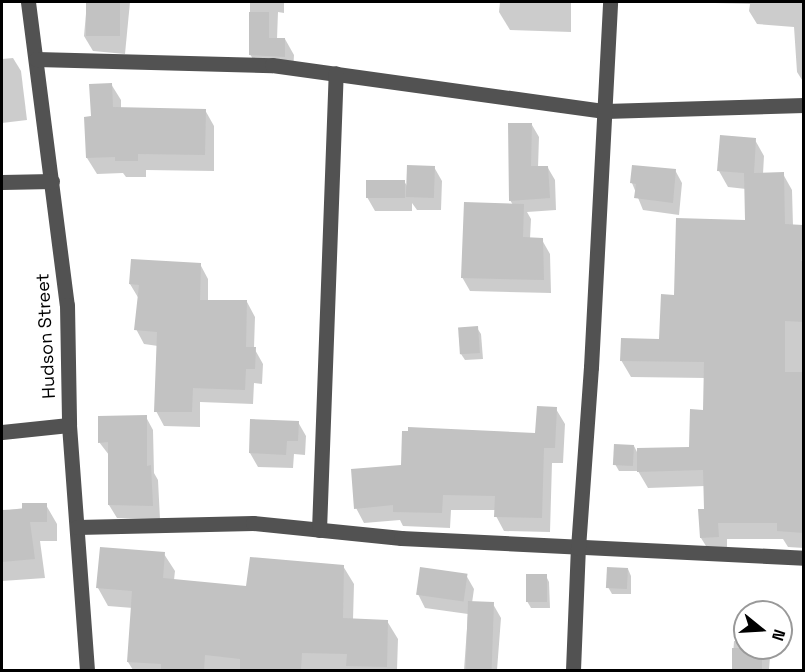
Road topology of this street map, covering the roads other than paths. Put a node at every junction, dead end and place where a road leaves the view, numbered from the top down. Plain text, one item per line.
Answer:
1 (28, 2) edge
2 (610, 2) edge
3 (36, 59) junction
4 (336, 73) junction
5 (804, 105) edge
6 (605, 111) junction
7 (52, 181) junction
8 (2, 182) edge
9 (69, 425) junction
10 (2, 432) edge
11 (77, 528) junction
12 (319, 530) junction
13 (578, 548) junction
14 (804, 558) edge
15 (87, 670) edge
16 (573, 670) edge

1 - 3 street, Hudson Street
2 - 6 street
3 - 4 street
3 - 7 street, Hudson Street
4 - 6 street
4 - 12 street
5 - 6 street
6 - 13 street
7 - 8 street
7 - 9 street, Hudson Street
9 - 10 street
9 - 11 street, Hudson Street
11 - 12 street
11 - 15 street, Hudson Street
12 - 13 street
13 - 14 street
13 - 16 street

